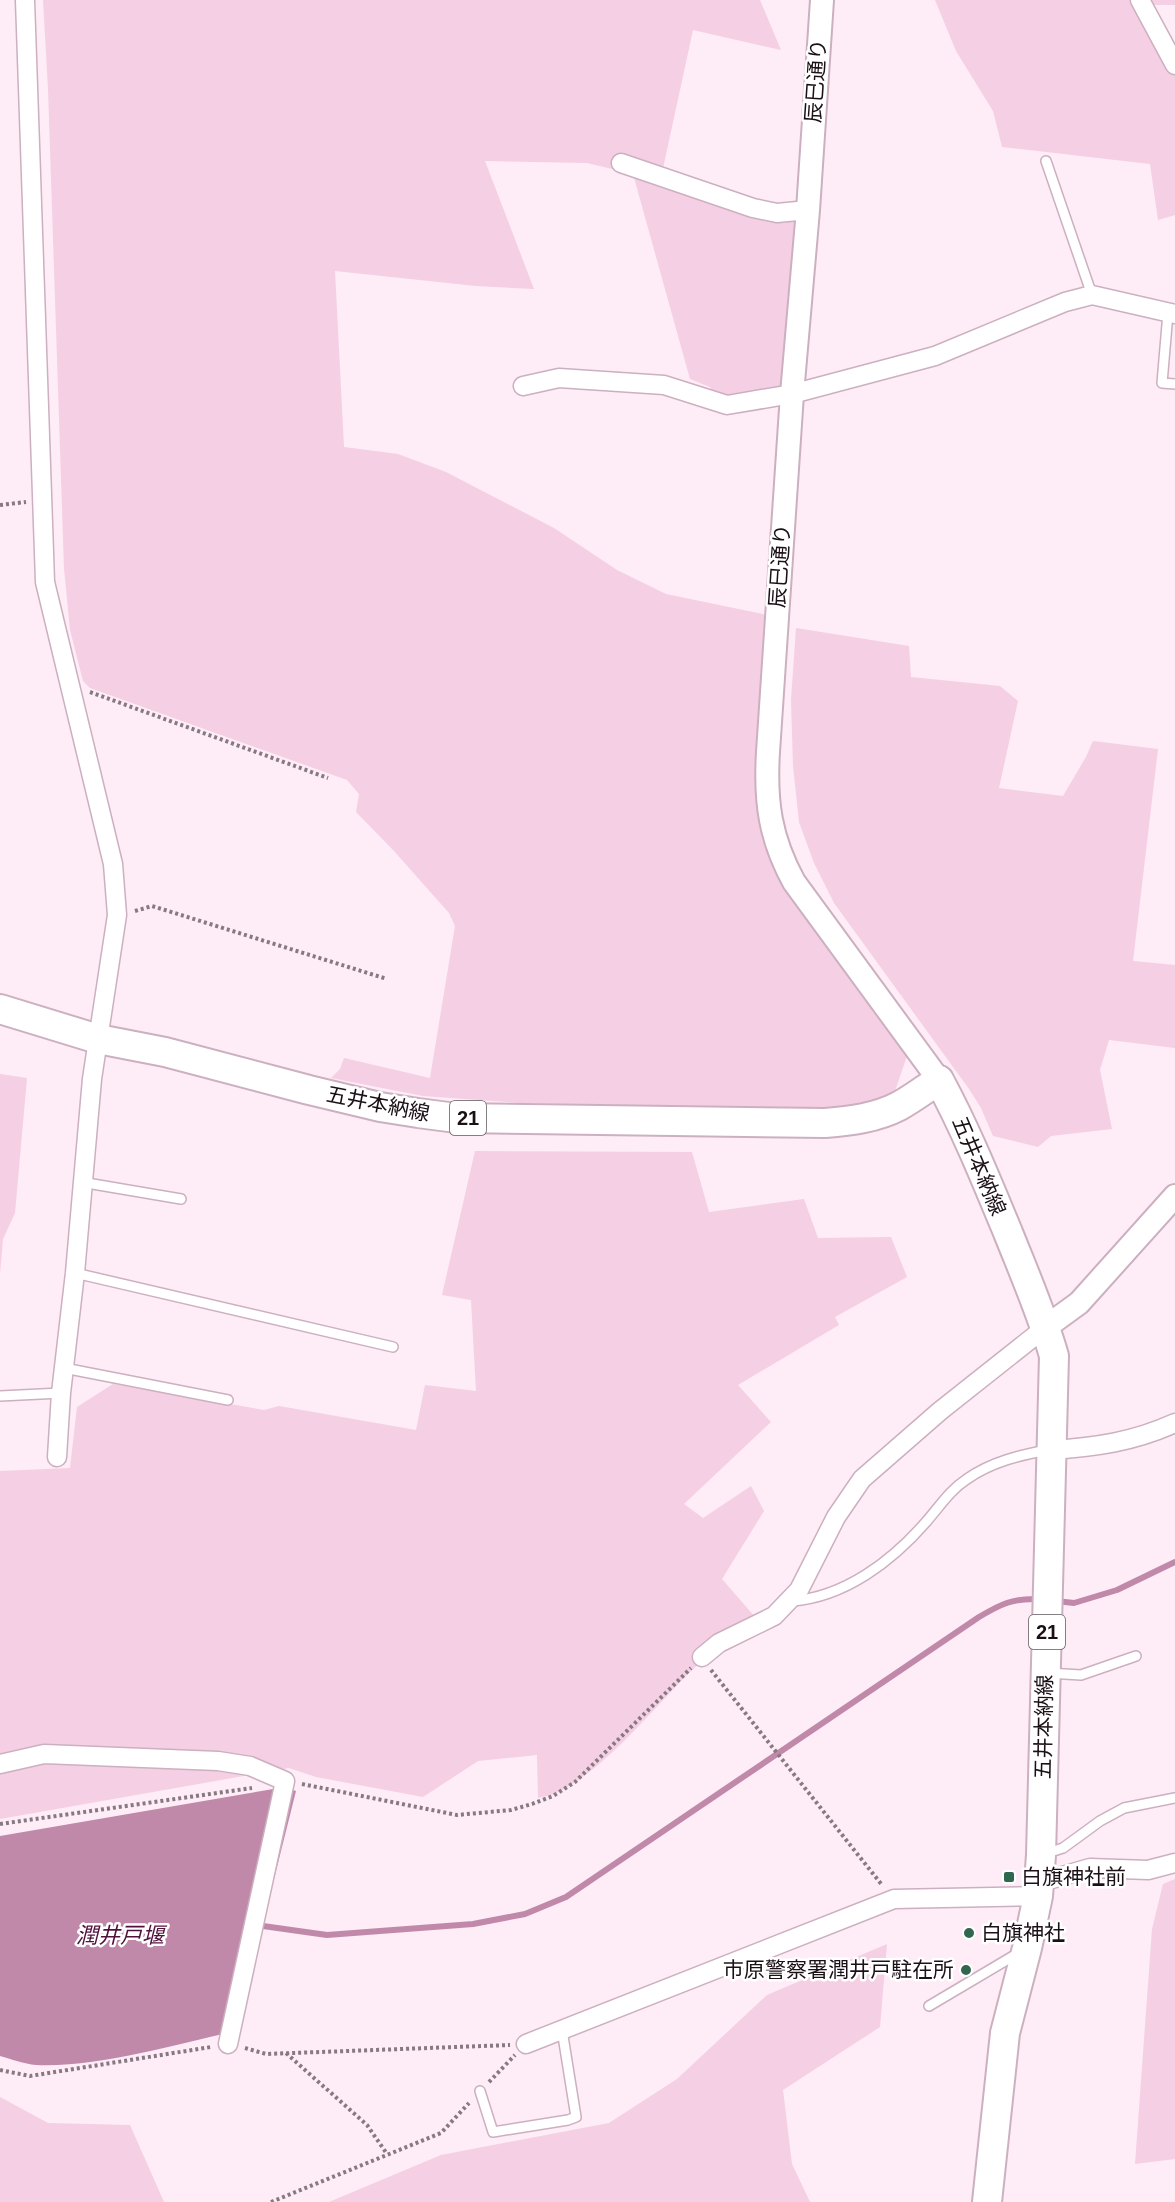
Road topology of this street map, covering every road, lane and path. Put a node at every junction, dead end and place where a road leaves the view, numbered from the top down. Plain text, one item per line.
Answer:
1 (25, 0) edge
2 (822, 0) edge
3 (1140, 0) edge
4 (1175, 65) edge
5 (1046, 161) dead end
6 (621, 163) dead end
7 (808, 210) junction
8 (1092, 295) junction
9 (1172, 314) edge
10 (1175, 384) edge
11 (522, 386) dead end
12 (792, 394) junction
13 (69, 685) junction
14 (328, 778) dead end
15 (117, 915) junction
16 (387, 979) dead end
17 (0, 1010) edge
18 (98, 1039) junction
19 (939, 1080) junction
20 (81, 1182) junction
21 (1175, 1196) edge
22 (181, 1200) dead end
23 (75, 1273) junction
24 (1046, 1327) junction
25 (393, 1347) dead end
26 (64, 1368) junction
27 (61, 1393) junction
28 (0, 1396) edge
29 (228, 1400) dead end
30 (1175, 1423) edge
31 (1051, 1450) junction
32 (57, 1457) dead end
33 (789, 1601) junction
34 (1136, 1656) dead end
35 (702, 1657) junction
36 (1046, 1672) junction
37 (0, 1764) edge
38 (285, 1781) junction
39 (258, 1787) dead end
40 (1175, 1798) edge
41 (0, 1824) edge
42 (1041, 1855) junction
43 (1175, 1863) edge
44 (1038, 1889) junction
45 (894, 1899) junction
46 (1027, 1948) junction
47 (929, 2006) dead end
48 (562, 2030) junction
49 (228, 2044) junction
50 (525, 2044) junction
51 (285, 2053) junction
52 (0, 2070) edge
53 (480, 2091) junction
54 (387, 2154) junction
55 (271, 2202) edge
56 (987, 2202) edge

1 - 13 street
2 - 7 street, 辰巳通り
3 - 4 street
5 - 8 lane
6 - 7 street
7 - 12 street, 辰巳通り
8 - 9 street
8 - 12 street
9 - 10 lane
11 - 12 street
12 - 19 street, 辰巳通り
13 - 14 path
13 - 15 street
15 - 16 path
15 - 18 street
17 - 18 main road, 五井本納線 / 21
18 - 19 main road, 五井本納線 / 21
18 - 20 street
19 - 24 main road, 五井本納線 / 21
20 - 22 lane
20 - 23 street
21 - 24 street
23 - 25 lane
23 - 26 street
24 - 31 main road, 五井本納線 / 21
24 - 33 street
26 - 27 street
26 - 29 lane
27 - 28 lane
27 - 32 street
30 - 31 street
31 - 33 lane
31 - 36 main road, 五井本納線 / 21
33 - 35 street
34 - 36 lane
35 - 38 path
35 - 45 path
36 - 42 main road, 五井本納線 / 21
37 - 38 street
38 - 49 street
39 - 41 path
40 - 42 lane
42 - 44 main road, 五井本納線 / 21
43 - 44 street
44 - 45 street
44 - 46 main road, 五井本納線 / 21
45 - 48 street
46 - 47 lane
46 - 56 main road, 五井本納線 / 21
48 - 50 street
48 - 53 lane
49 - 51 path
49 - 52 path
50 - 51 path
50 - 53 path
51 - 54 path
53 - 54 path
54 - 55 path

